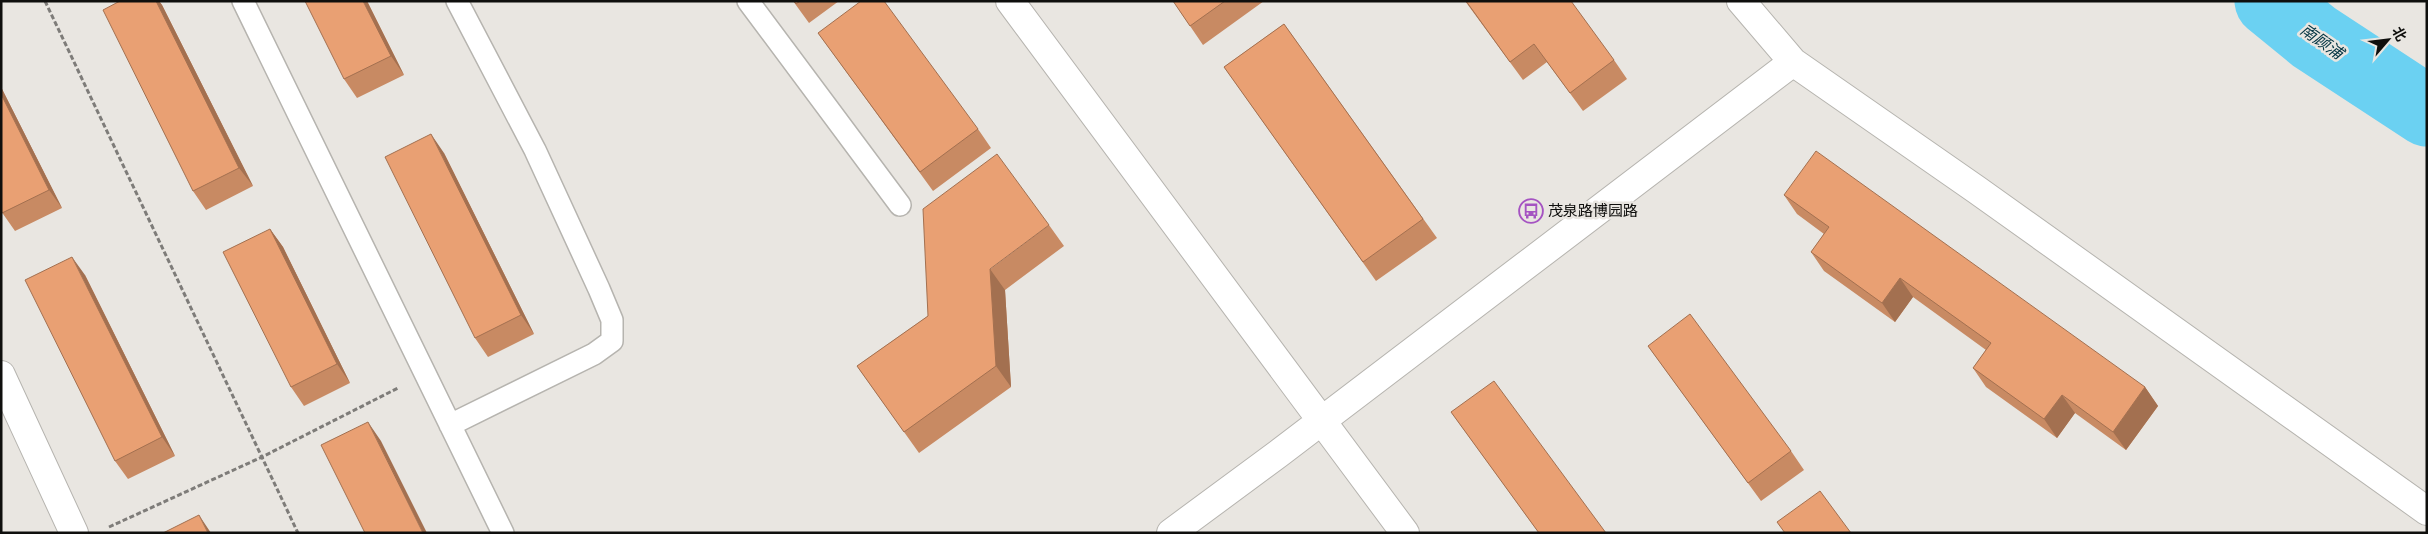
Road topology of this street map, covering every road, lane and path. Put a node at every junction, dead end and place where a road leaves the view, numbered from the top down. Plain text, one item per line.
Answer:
1 (45, 1) edge
2 (243, 1) edge
3 (458, 1) edge
4 (748, 1) edge
5 (1010, 1) edge
6 (1741, 1) edge
7 (1793, 62) junction
8 (900, 205) dead end
9 (426, 374) junction
10 (1, 375) edge
11 (1322, 420) junction
12 (450, 425) junction
13 (262, 456) junction
14 (2427, 511) edge
15 (104, 529) dead end
16 (74, 533) edge
17 (298, 533) edge
18 (503, 533) edge
19 (1171, 533) edge
20 (1405, 533) edge

1 - 13 path
2 - 9 lane
3 - 12 lane
4 - 8 lane
5 - 11 street
6 - 7 street
7 - 11 street
7 - 14 street
9 - 12 lane
9 - 13 path
10 - 16 street
11 - 19 street
11 - 20 street
12 - 18 lane
13 - 15 path
13 - 17 path

